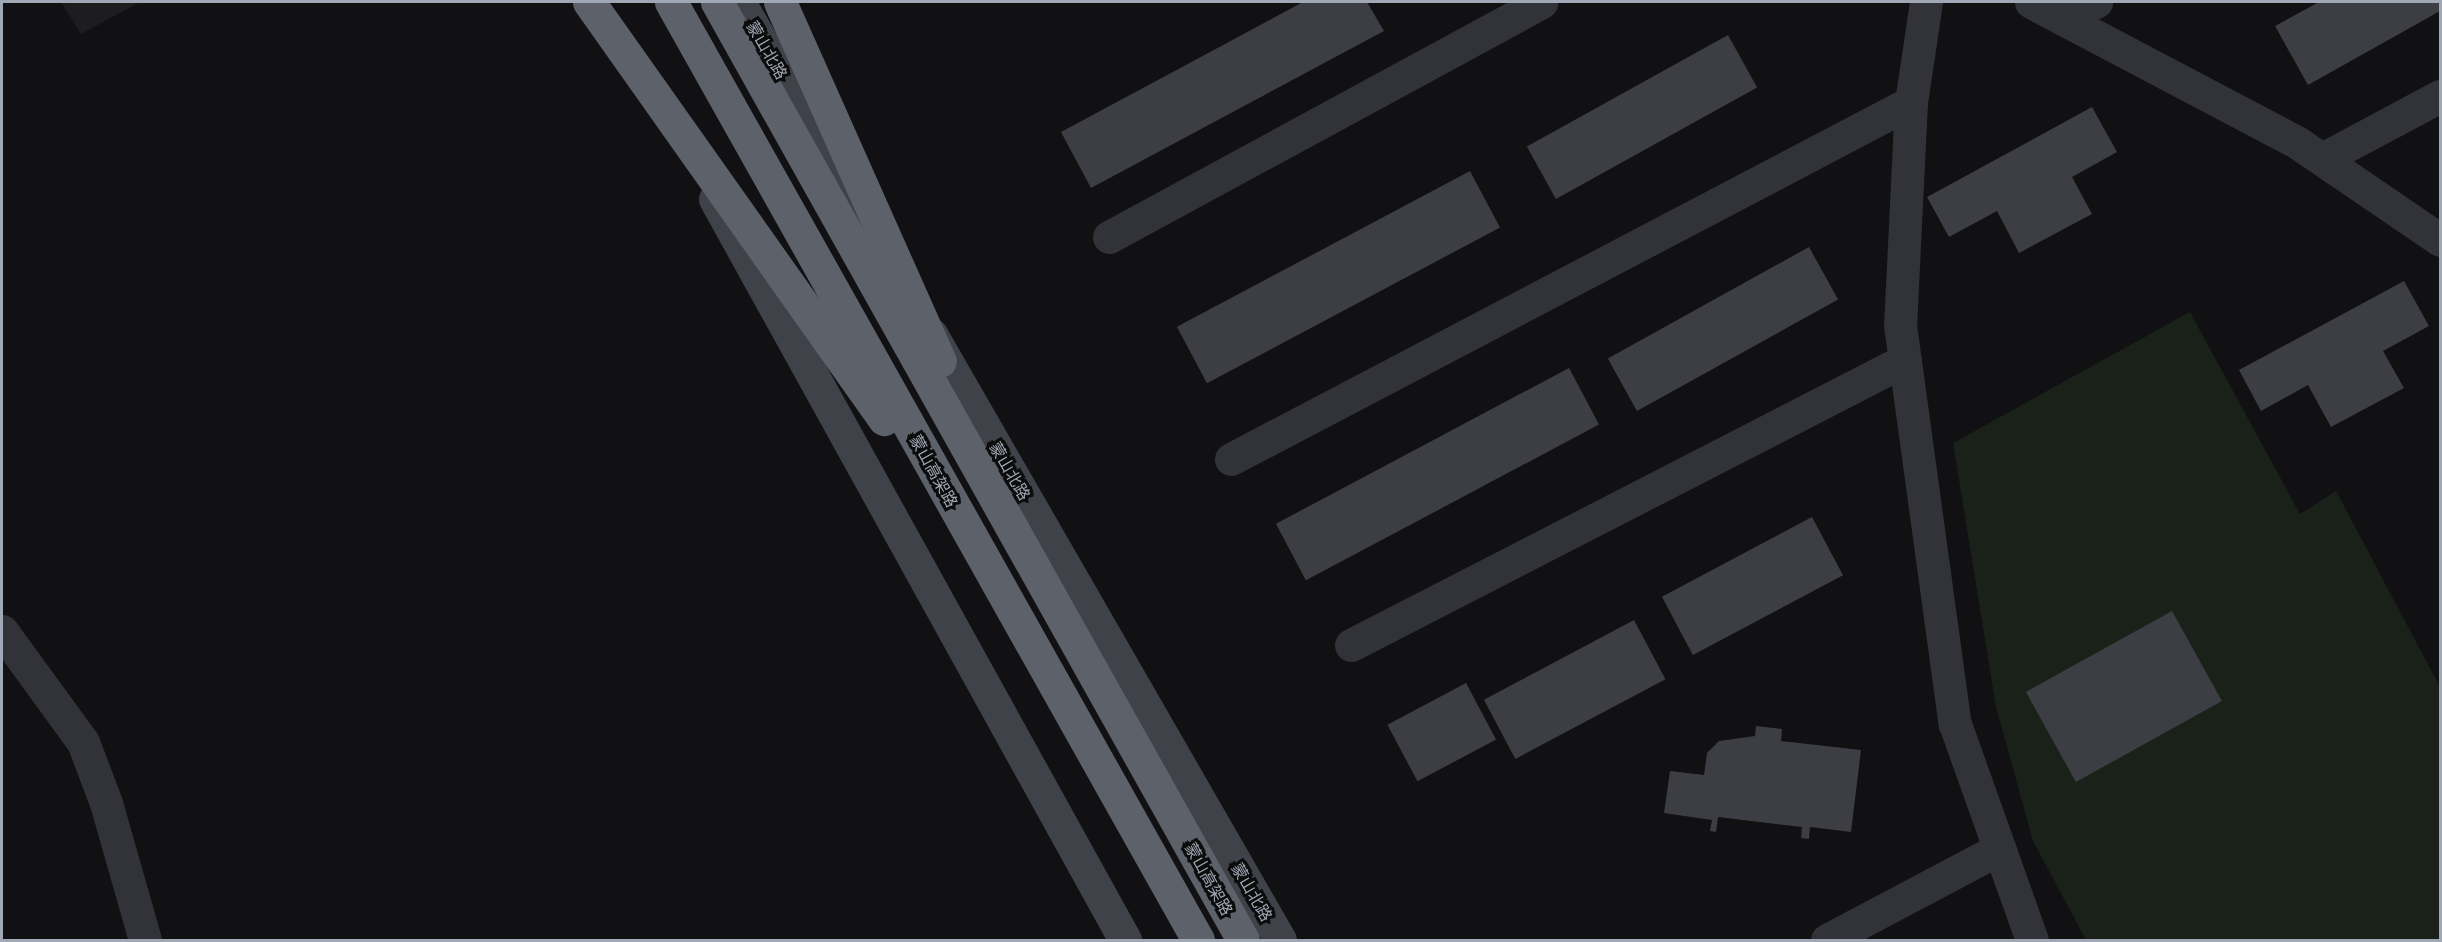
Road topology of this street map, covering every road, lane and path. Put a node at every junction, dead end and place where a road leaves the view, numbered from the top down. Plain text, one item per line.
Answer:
1 (589, 2) edge
2 (609, 2) edge
3 (671, 2) edge
4 (717, 2) edge
5 (739, 2) edge
6 (780, 2) edge
7 (1541, 2) edge
8 (1926, 2) edge
9 (2031, 2) edge
10 (2096, 2) edge
11 (2063, 18) junction
12 (2440, 96) edge
13 (1911, 102) junction
14 (2322, 159) junction
15 (1109, 237) dead end
16 (2440, 240) edge
17 (1905, 360) junction
18 (1231, 459) dead end
19 (1025, 552) junction
20 (988, 566) junction
21 (2, 632) edge
22 (1351, 645) dead end
23 (1999, 849) junction
24 (145, 940) edge
25 (1125, 940) edge
26 (1198, 940) edge
27 (1243, 940) edge
28 (1280, 940) edge
29 (1827, 940) edge
30 (2032, 940) edge

1 - 20 highway
2 - 25 main road
3 - 20 highway, 蒙山高架路
4 - 19 highway, 蒙山高架路
5 - 28 main road, 蒙山北路
6 - 19 highway
7 - 15 street
8 - 13 street
9 - 11 street
10 - 11 street
11 - 14 street
12 - 14 street
13 - 17 street
13 - 18 street
14 - 16 street
17 - 22 street
17 - 23 street
19 - 27 highway, 蒙山高架路
20 - 26 highway, 蒙山高架路
21 - 24 street
23 - 29 street
23 - 30 street

